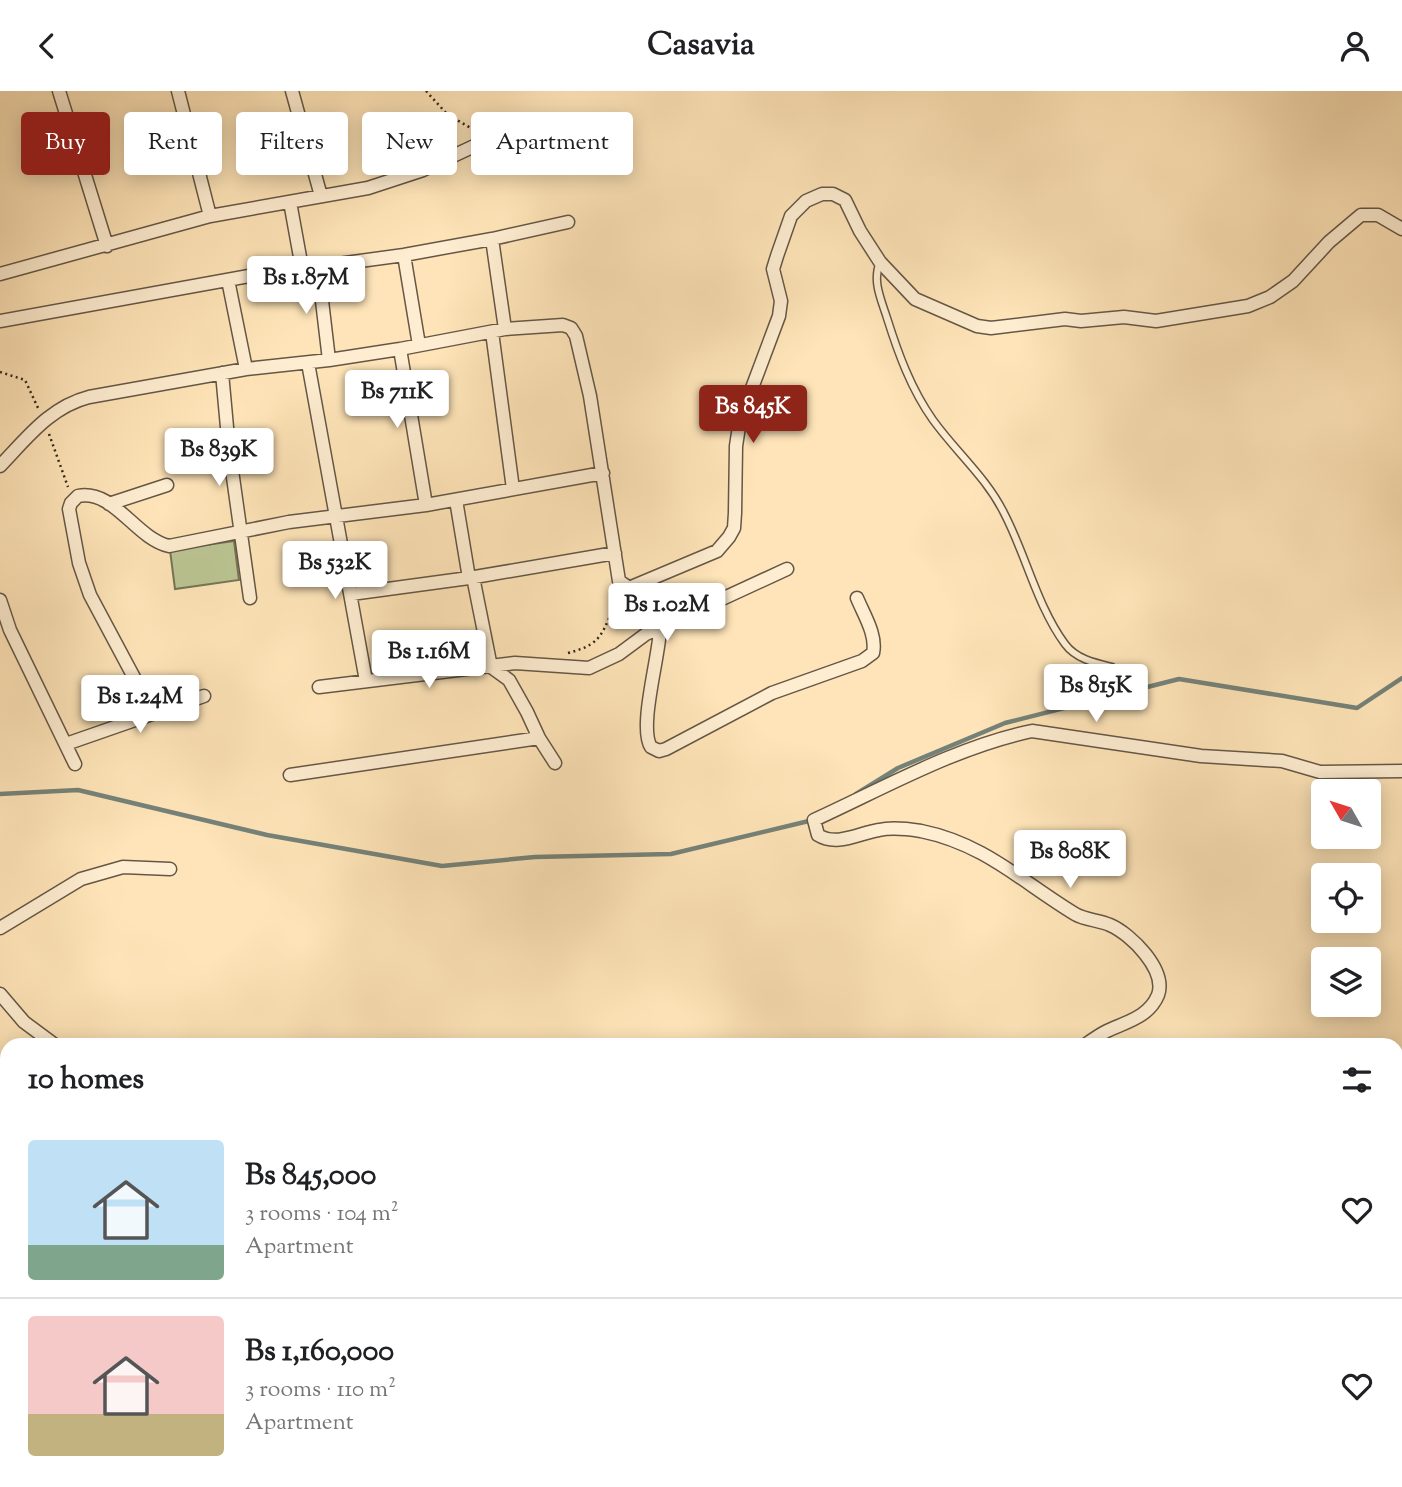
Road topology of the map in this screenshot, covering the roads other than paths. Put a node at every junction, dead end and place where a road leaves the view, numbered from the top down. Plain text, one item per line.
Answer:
1 (59, 91) edge
2 (178, 91) edge
3 (292, 91) edge
4 (471, 148) edge
5 (321, 196) junction
6 (289, 202) junction
7 (210, 216) junction
8 (568, 222) dead end
9 (1402, 229) edge
10 (492, 239) junction
11 (107, 246) junction
12 (404, 254) junction
13 (880, 262) junction
14 (318, 267) junction
15 (302, 268) junction
16 (0, 273) edge
17 (228, 280) junction
18 (0, 321) edge
19 (498, 330) junction
20 (419, 345) junction
21 (400, 349) junction
22 (330, 361) junction
23 (308, 363) junction
24 (246, 369) junction
25 (222, 373) junction
26 (0, 466) edge
27 (603, 473) junction
28 (167, 485) dead end
29 (513, 489) junction
30 (456, 500) junction
31 (109, 504) junction
32 (426, 505) junction
33 (335, 516) junction
34 (243, 531) junction
35 (615, 553) junction
36 (787, 569) dead end
37 (471, 578) junction
38 (351, 594) junction
39 (250, 598) dead end
40 (857, 598) dead end
41 (0, 600) edge
42 (660, 628) junction
43 (5, 631) edge
44 (491, 667) junction
45 (1112, 667) dead end
46 (366, 681) junction
47 (319, 687) dead end
48 (204, 696) dead end
49 (153, 713) junction
50 (539, 738) junction
51 (66, 744) junction
52 (555, 763) dead end
53 (75, 764) dead end
54 (1402, 771) edge
55 (290, 775) dead end
56 (170, 869) dead end
57 (0, 929) edge
58 (0, 994) edge
59 (46, 1038) edge
60 (1096, 1038) edge

1 - 11 street
2 - 7 street
3 - 5 street
4 - 5 street
5 - 6 street
6 - 7 street
6 - 15 street
7 - 11 street
8 - 10 street
9 - 13 street
10 - 12 street
10 - 19 street
11 - 16 street
12 - 14 street
12 - 20 street
13 - 35 street
13 - 45 lane
14 - 15 street
14 - 22 street
15 - 17 street
17 - 18 street
17 - 24 street
19 - 20 street
19 - 27 street
19 - 29 street
20 - 21 street
21 - 22 street
21 - 32 street
22 - 23 street
23 - 24 street
23 - 33 street
24 - 25 street
25 - 26 street
25 - 34 street
27 - 29 street
27 - 35 street
28 - 31 street
29 - 30 street
30 - 32 street
30 - 37 street
31 - 34 street
31 - 49 street
32 - 33 street
33 - 34 street
33 - 38 street
34 - 39 street
35 - 37 street
36 - 42 street
37 - 38 street
37 - 44 street
38 - 46 street
40 - 42 street
41 - 43 street
42 - 44 street
43 - 51 street
44 - 46 street
44 - 50 street
46 - 47 street
48 - 49 street
49 - 51 street
50 - 52 street
50 - 55 street
51 - 53 street
54 - 60 street
56 - 57 street
58 - 59 street

